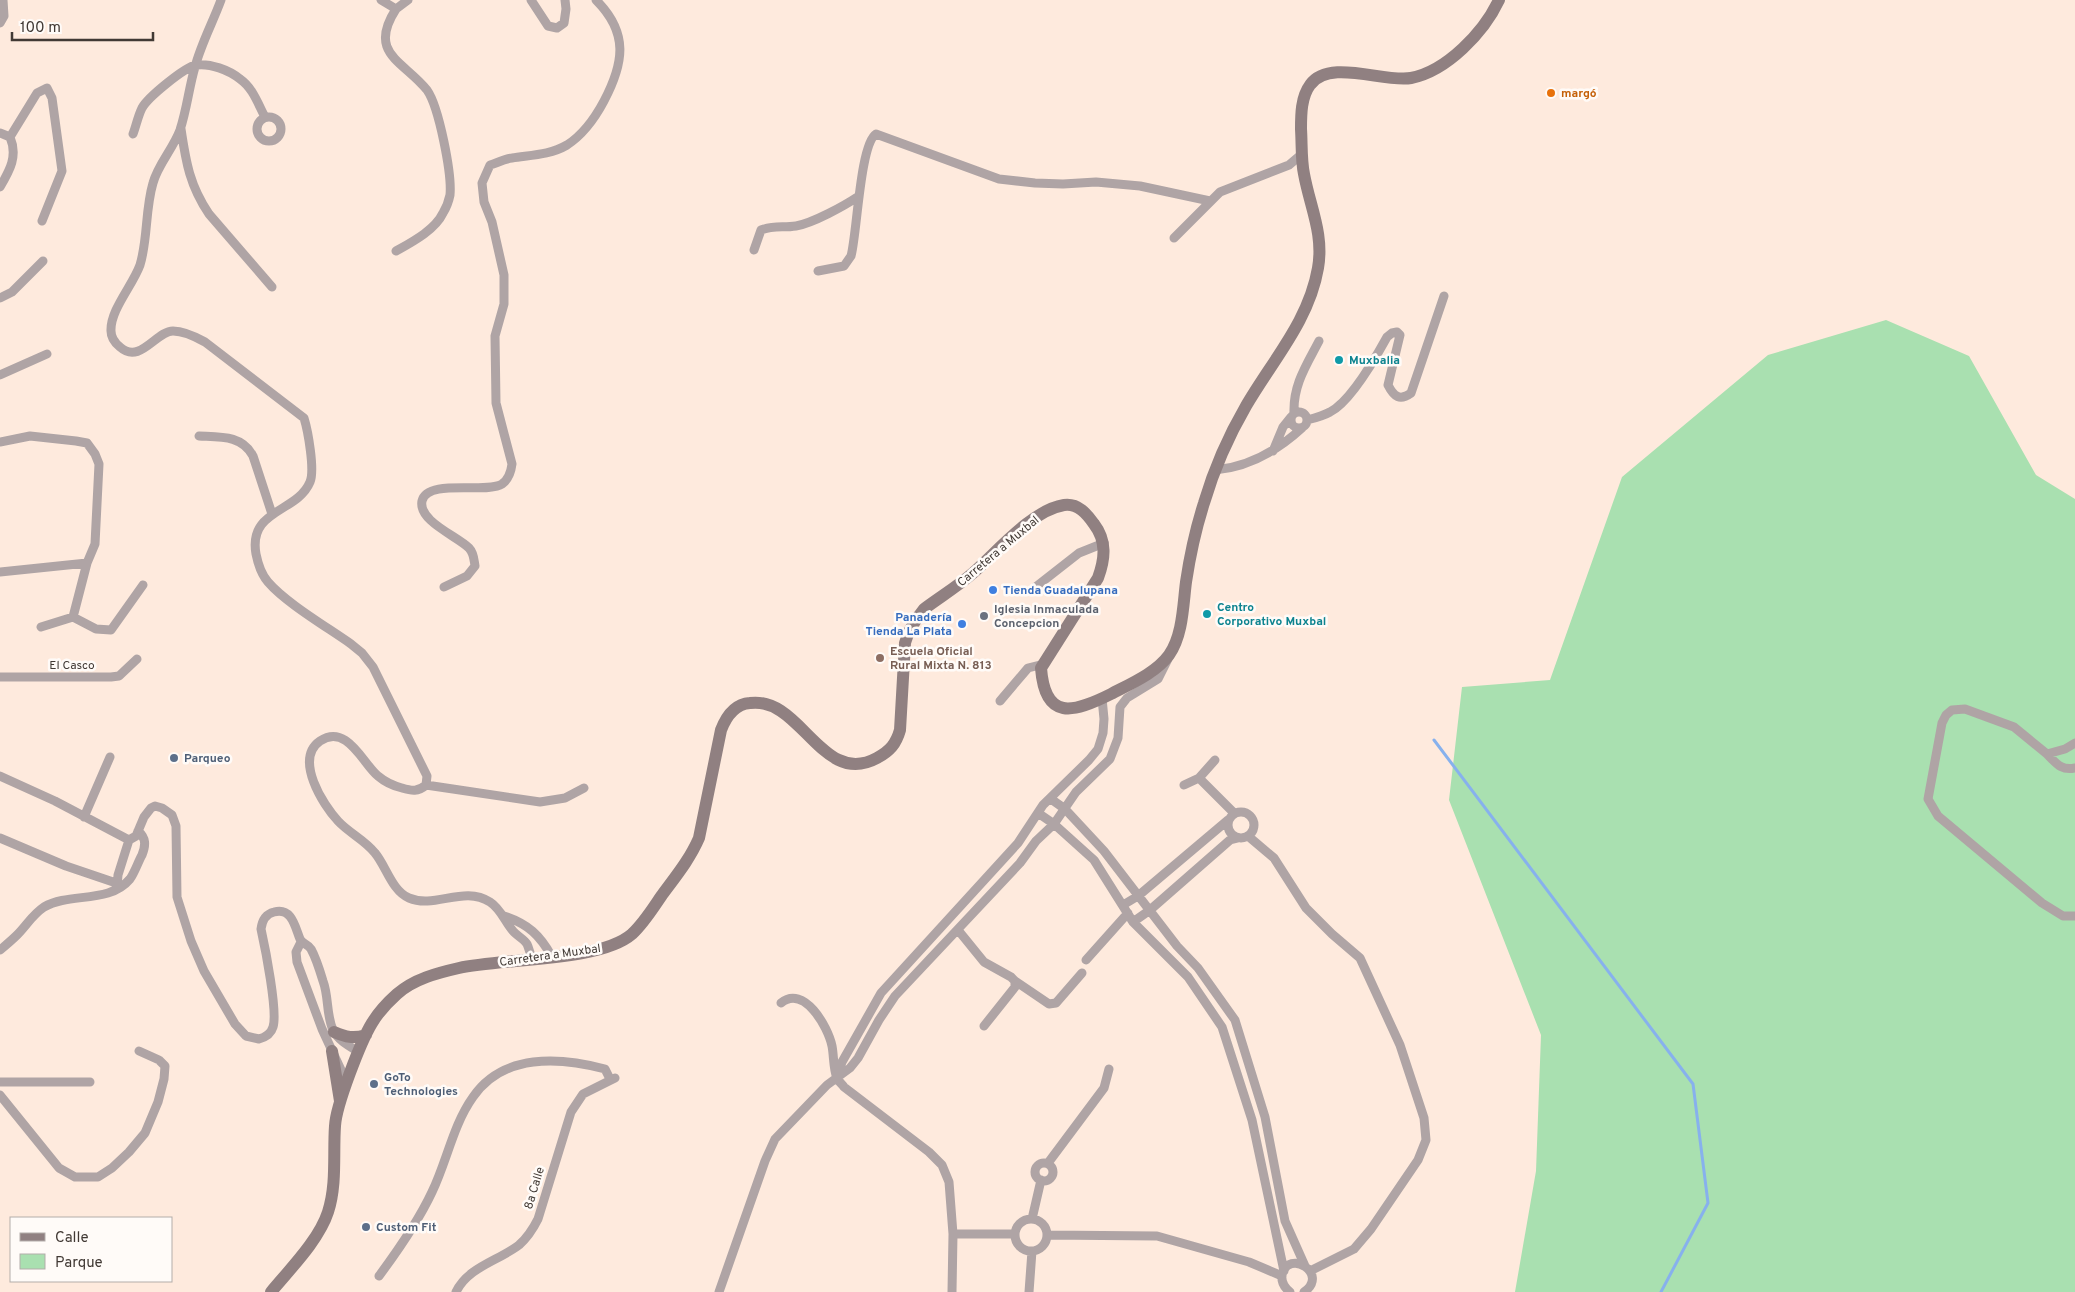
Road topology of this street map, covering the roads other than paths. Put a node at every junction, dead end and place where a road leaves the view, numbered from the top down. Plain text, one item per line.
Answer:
1 (3, 0) edge
2 (221, 0) edge
3 (381, 0) edge
4 (408, 0) edge
5 (531, 0) edge
6 (565, 0) edge
7 (596, 0) edge
8 (1499, 0) edge
9 (396, 9) junction
10 (0, 23) edge
11 (195, 65) junction
12 (265, 117) dead end
13 (181, 127) junction
14 (0, 133) edge
15 (133, 134) dead end
16 (10, 137) junction
17 (1302, 154) junction
18 (0, 187) edge
19 (859, 196) junction
20 (1210, 201) junction
21 (42, 221) dead end
22 (1174, 238) dead end
23 (754, 250) dead end
24 (396, 251) dead end
25 (42, 261) dead end
26 (818, 272) dead end
27 (272, 286) dead end
28 (1444, 296) dead end
29 (0, 298) edge
30 (1319, 342) dead end
31 (47, 354) dead end
32 (0, 375) edge
33 (1292, 415) junction
34 (1305, 424) junction
35 (199, 436) dead end
36 (0, 442) edge
37 (1273, 451) junction
38 (1215, 470) junction
39 (272, 514) junction
40 (1104, 543) junction
41 (86, 563) junction
42 (0, 572) edge
43 (144, 585) dead end
44 (444, 587) dead end
45 (1033, 589) dead end
46 (73, 617) junction
47 (41, 627) dead end
48 (1168, 656) junction
49 (137, 659) dead end
50 (1044, 664) junction
51 (0, 676) edge
52 (1102, 698) junction
53 (1000, 701) dead end
54 (2075, 742) edge
55 (2047, 754) junction
56 (110, 757) dead end
57 (1215, 760) dead end
58 (2075, 768) edge
59 (0, 776) edge
60 (1199, 778) junction
61 (426, 785) junction
62 (1184, 785) dead end
63 (584, 788) dead end
64 (1051, 799) junction
65 (1064, 809) junction
66 (1038, 813) junction
67 (84, 817) junction
68 (1231, 817) junction
69 (1054, 824) junction
70 (138, 831) junction
71 (1248, 836) junction
72 (0, 838) edge
73 (1238, 838) junction
74 (128, 845) junction
75 (143, 852) junction
76 (119, 885) junction
77 (1138, 896) junction
78 (1126, 909) junction
79 (1150, 910) junction
80 (504, 916) junction
81 (2075, 916) edge
82 (1133, 922) junction
83 (958, 930) junction
84 (301, 942) junction
85 (0, 950) edge
86 (552, 957) junction
87 (532, 958) junction
88 (1086, 960) dead end
89 (1082, 973) dead end
90 (323, 979) junction
91 (1015, 982) junction
92 (307, 986) junction
93 (781, 1003) dead end
94 (984, 1026) dead end
95 (334, 1032) junction
96 (366, 1035) junction
97 (139, 1051) dead end
98 (332, 1051) junction
99 (359, 1052) junction
100 (1109, 1069) dead end
101 (837, 1078) junction
102 (0, 1082) edge
103 (90, 1082) dead end
104 (347, 1082) junction
105 (0, 1095) edge
106 (340, 1101) junction
107 (1032, 1219) junction
108 (953, 1234) junction
109 (1015, 1234) junction
110 (1046, 1235) junction
111 (1032, 1251) junction
112 (1308, 1268) junction
113 (1283, 1273) junction
114 (380, 1276) dead end
115 (1287, 1291) edge
116 (271, 1292) edge
117 (456, 1292) edge
118 (719, 1292) edge
119 (952, 1292) edge
120 (1029, 1292) edge
121 (1304, 1292) edge

1 - 10 street
2 - 11 street
3 - 9 street
4 - 9 street
5 - 6 street
7 - 44 street
8 - 17 main road
9 - 24 street
11 - 12 street
11 - 13 street
11 - 15 street
13 - 27 street
13 - 39 street
14 - 16 street
16 - 18 street
16 - 21 street
17 - 20 street
17 - 38 main road
19 - 20 street
19 - 23 street
19 - 26 street
20 - 22 street
25 - 29 street
28 - 34 street
30 - 33 street
31 - 32 street
33 - 34 street
33 - 34 street
33 - 37 street
34 - 37 street
35 - 39 street
36 - 41 street
37 - 38 street
38 - 48 main road
39 - 61 street
40 - 45 street
40 - 50 main road
40 - 86 main road, Carretera a Muxbal
41 - 42 street
41 - 46 street
43 - 46 street
46 - 47 street
48 - 52 main road
48 - 65 street
49 - 51 street, El Casco
50 - 52 main road
50 - 53 street
52 - 64 street
54 - 55 street
55 - 58 street
55 - 81 street
56 - 67 street
57 - 60 street
59 - 67 street
60 - 62 street
60 - 68 street
61 - 63 street
61 - 80 street
64 - 65 street
64 - 66 street
65 - 69 street
65 - 77 street
66 - 69 street
66 - 101 street
67 - 74 street
68 - 71 street
68 - 73 street
68 - 77 street
69 - 78 street
69 - 83 street
70 - 74 street
70 - 75 street
70 - 84 street
71 - 73 street
71 - 112 street
72 - 76 street
73 - 79 street
74 - 75 street
74 - 76 street
75 - 76 street
76 - 85 street
77 - 78 street
77 - 79 street
78 - 82 street
78 - 88 street
79 - 82 street
79 - 112 street
80 - 86 street
80 - 87 street
82 - 113 street
83 - 91 street
83 - 101 street
84 - 90 street
84 - 92 street
86 - 87 main road, Carretera a Muxbal
87 - 96 main road, Carretera a Muxbal
89 - 91 street
90 - 92 street
90 - 95 street
91 - 94 street
92 - 98 street
93 - 101 street
95 - 96 main road
95 - 99 street
96 - 99 main road, Carretera a Muxbal
97 - 105 street
98 - 104 street
98 - 106 main road
99 - 104 main road, Carretera a Muxbal
100 - 107 street
101 - 108 street
101 - 118 street
102 - 103 street
104 - 106 main road, Carretera a Muxbal
106 - 116 main road, Carretera a Muxbal
107 - 109 street
107 - 110 street
108 - 109 street
108 - 119 street
109 - 111 street
110 - 111 street
110 - 113 street
111 - 120 street
112 - 113 street
112 - 121 street
113 - 115 street
114 - 117 street, 8a Calle

